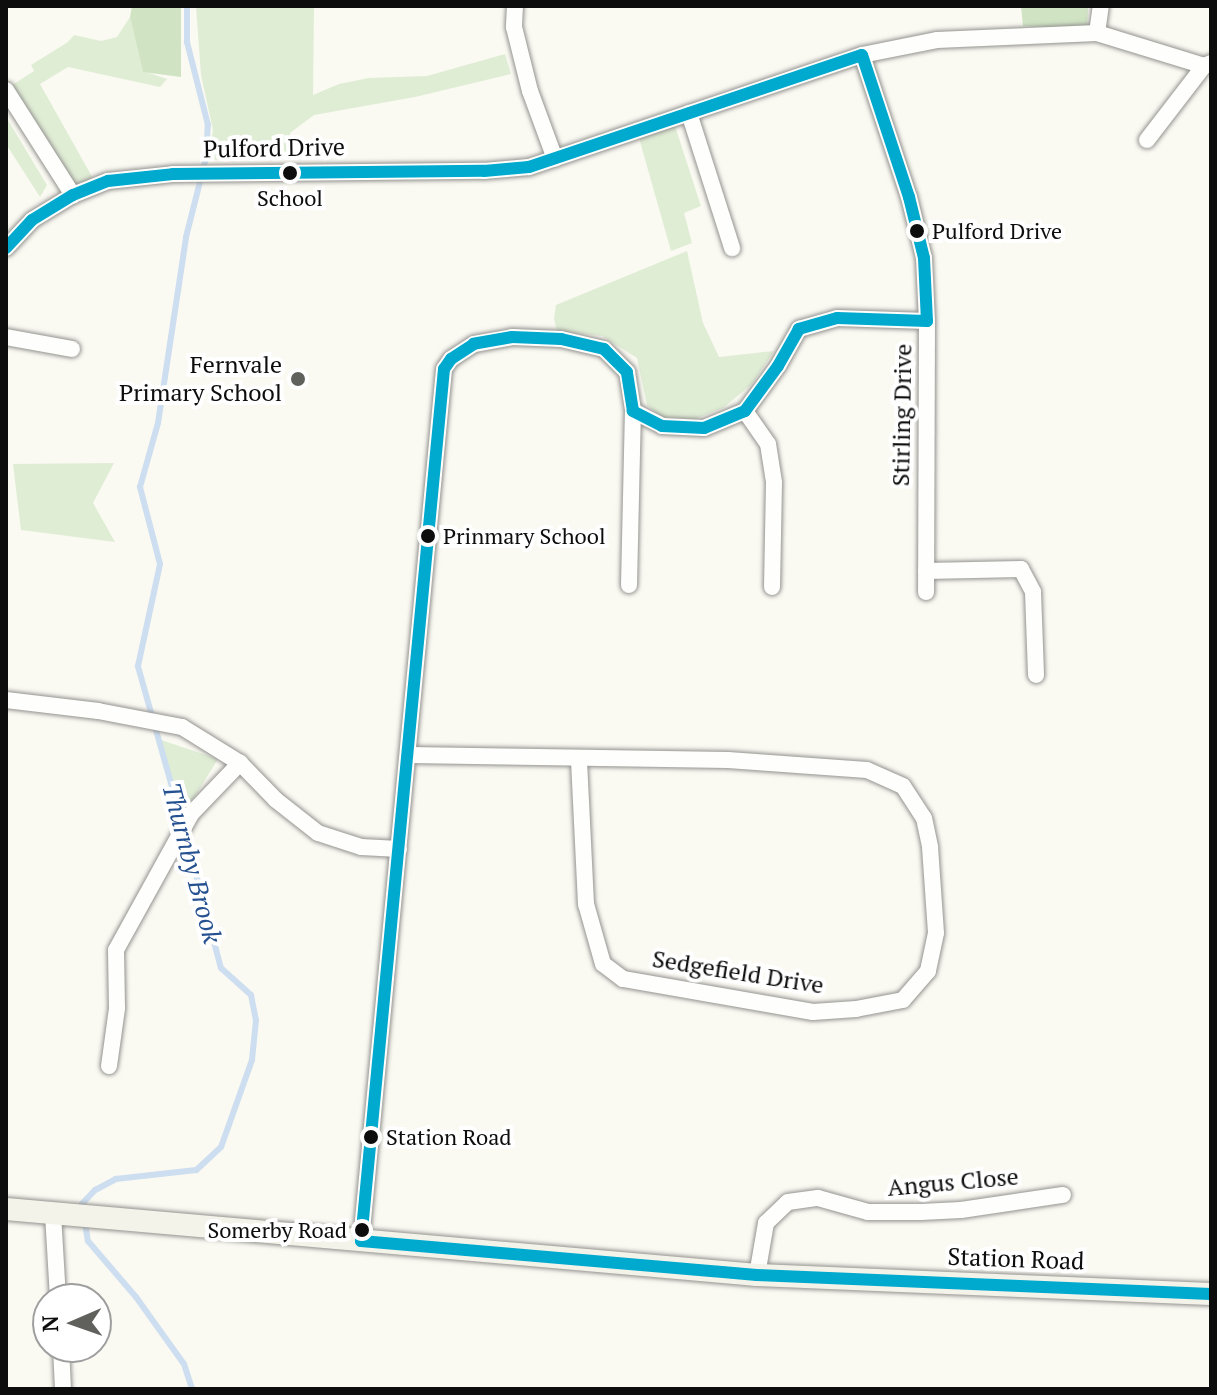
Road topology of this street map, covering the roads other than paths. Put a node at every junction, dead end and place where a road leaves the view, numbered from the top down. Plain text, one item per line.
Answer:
1 (515, 6) edge
2 (1101, 6) edge
3 (1097, 33) junction
4 (862, 55) junction
5 (1208, 64) edge
6 (6, 90) edge
7 (689, 113) junction
8 (1147, 140) dead end
9 (555, 159) junction
10 (73, 195) junction
11 (6, 248) edge
12 (732, 248) dead end
13 (927, 321) junction
14 (6, 337) edge
15 (72, 349) dead end
16 (633, 411) junction
17 (745, 411) junction
18 (926, 571) junction
19 (629, 585) dead end
20 (772, 587) dead end
21 (926, 592) dead end
22 (1036, 675) dead end
23 (6, 700) edge
24 (409, 755) junction
25 (579, 759) junction
26 (240, 763) junction
27 (399, 849) junction
28 (109, 1066) dead end
29 (1063, 1195) dead end
30 (6, 1209) edge
31 (53, 1214) junction
32 (361, 1241) junction
33 (757, 1275) junction
34 (57, 1283) edge
35 (1211, 1294) edge
36 (62, 1363) edge
37 (63, 1389) edge

1 - 9 street
2 - 3 street
3 - 4 street, Pulford Drive
3 - 5 street, Pulford Drive
4 - 7 street, Pulford Drive
4 - 13 street, Stirling Drive
5 - 8 street
6 - 10 street
7 - 9 street, Pulford Drive
7 - 12 street
9 - 10 street, Pulford Drive
10 - 11 street, Pulford Drive
13 - 17 street
13 - 18 street, Stirling Drive
14 - 15 street
16 - 17 street
16 - 19 street
16 - 24 street
17 - 20 street
18 - 21 street, Stirling Drive
18 - 22 street
23 - 26 street
24 - 25 street, Sedgefield Drive
24 - 27 street
25 - 25 street, Sedgefield Drive
26 - 27 street
26 - 28 street
27 - 32 street
29 - 33 street, Angus Close
30 - 31 street, Station Road
31 - 32 street, Station Road
31 - 34 street
32 - 33 street, Station Road
33 - 35 street, Station Road
36 - 37 street

